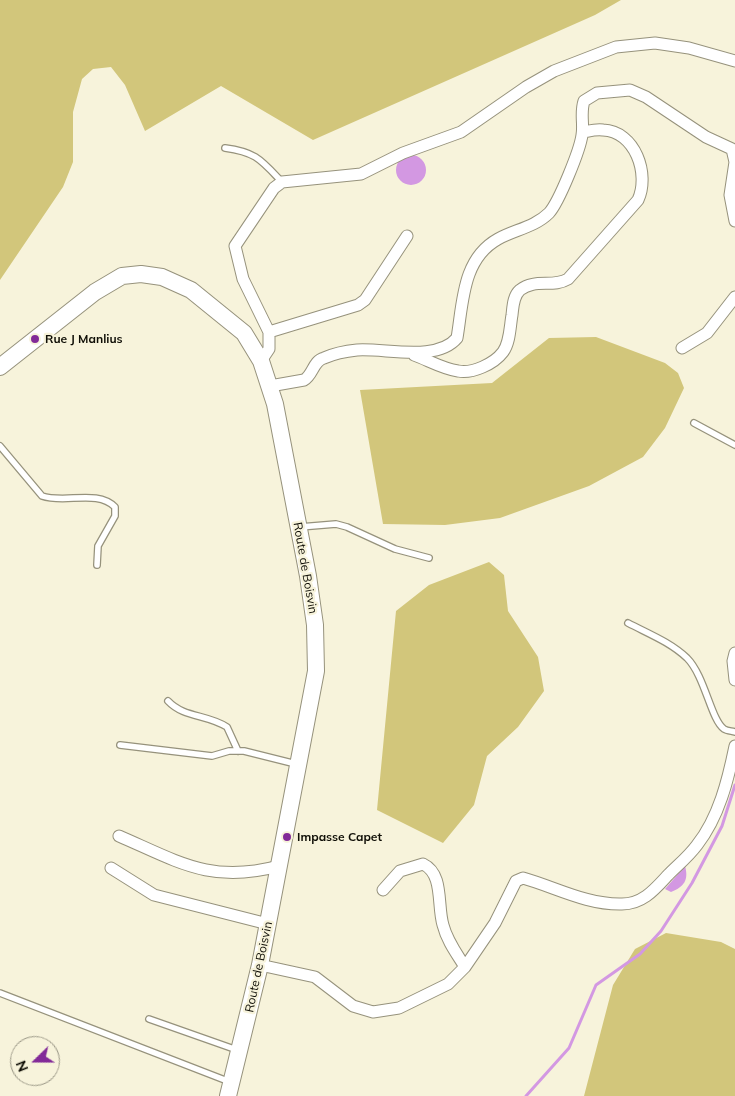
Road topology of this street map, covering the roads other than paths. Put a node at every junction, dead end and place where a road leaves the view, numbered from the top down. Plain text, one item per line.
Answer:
1 (735, 61) edge
2 (583, 132) junction
3 (225, 148) dead end
4 (282, 182) junction
5 (735, 221) edge
6 (408, 236) dead end
7 (735, 297) edge
8 (269, 332) junction
9 (682, 348) dead end
10 (406, 351) junction
11 (261, 361) junction
12 (0, 367) edge
13 (270, 386) junction
14 (694, 423) dead end
15 (735, 445) edge
16 (0, 446) edge
17 (298, 527) junction
18 (429, 558) dead end
19 (97, 565) dead end
20 (628, 623) dead end
21 (735, 652) edge
22 (735, 680) edge
23 (168, 701) dead end
24 (735, 732) edge
25 (120, 745) dead end
26 (735, 746) edge
27 (238, 751) junction
28 (734, 761) edge
29 (298, 764) junction
30 (119, 836) dead end
31 (279, 866) junction
32 (111, 868) dead end
33 (384, 890) dead end
34 (268, 924) junction
35 (260, 965) junction
36 (465, 968) junction
37 (0, 993) edge
38 (149, 1019) dead end
39 (239, 1051) junction
40 (230, 1089) edge

1 - 4 street
2 - 5 street
2 - 10 street
2 - 10 street
3 - 4 lane
4 - 8 street
6 - 8 street
7 - 9 street
8 - 11 street
10 - 13 street
11 - 12 main road, Route de Boisvin
11 - 13 main road, Route de Boisvin
13 - 17 main road, Route de Boisvin
14 - 15 lane
16 - 19 lane
17 - 18 lane
17 - 29 main road, Route de Boisvin
20 - 24 lane
21 - 22 street
23 - 27 lane
25 - 27 lane
26 - 28 street
27 - 29 lane
28 - 36 street
29 - 31 main road, Route de Boisvin
30 - 31 street
31 - 34 main road, Route de Boisvin
32 - 34 street
33 - 36 street
34 - 35 main road, Route de Boisvin
35 - 36 street
35 - 39 main road, Route de Boisvin
37 - 40 lane
38 - 39 lane
39 - 40 main road, Route de Boisvin

